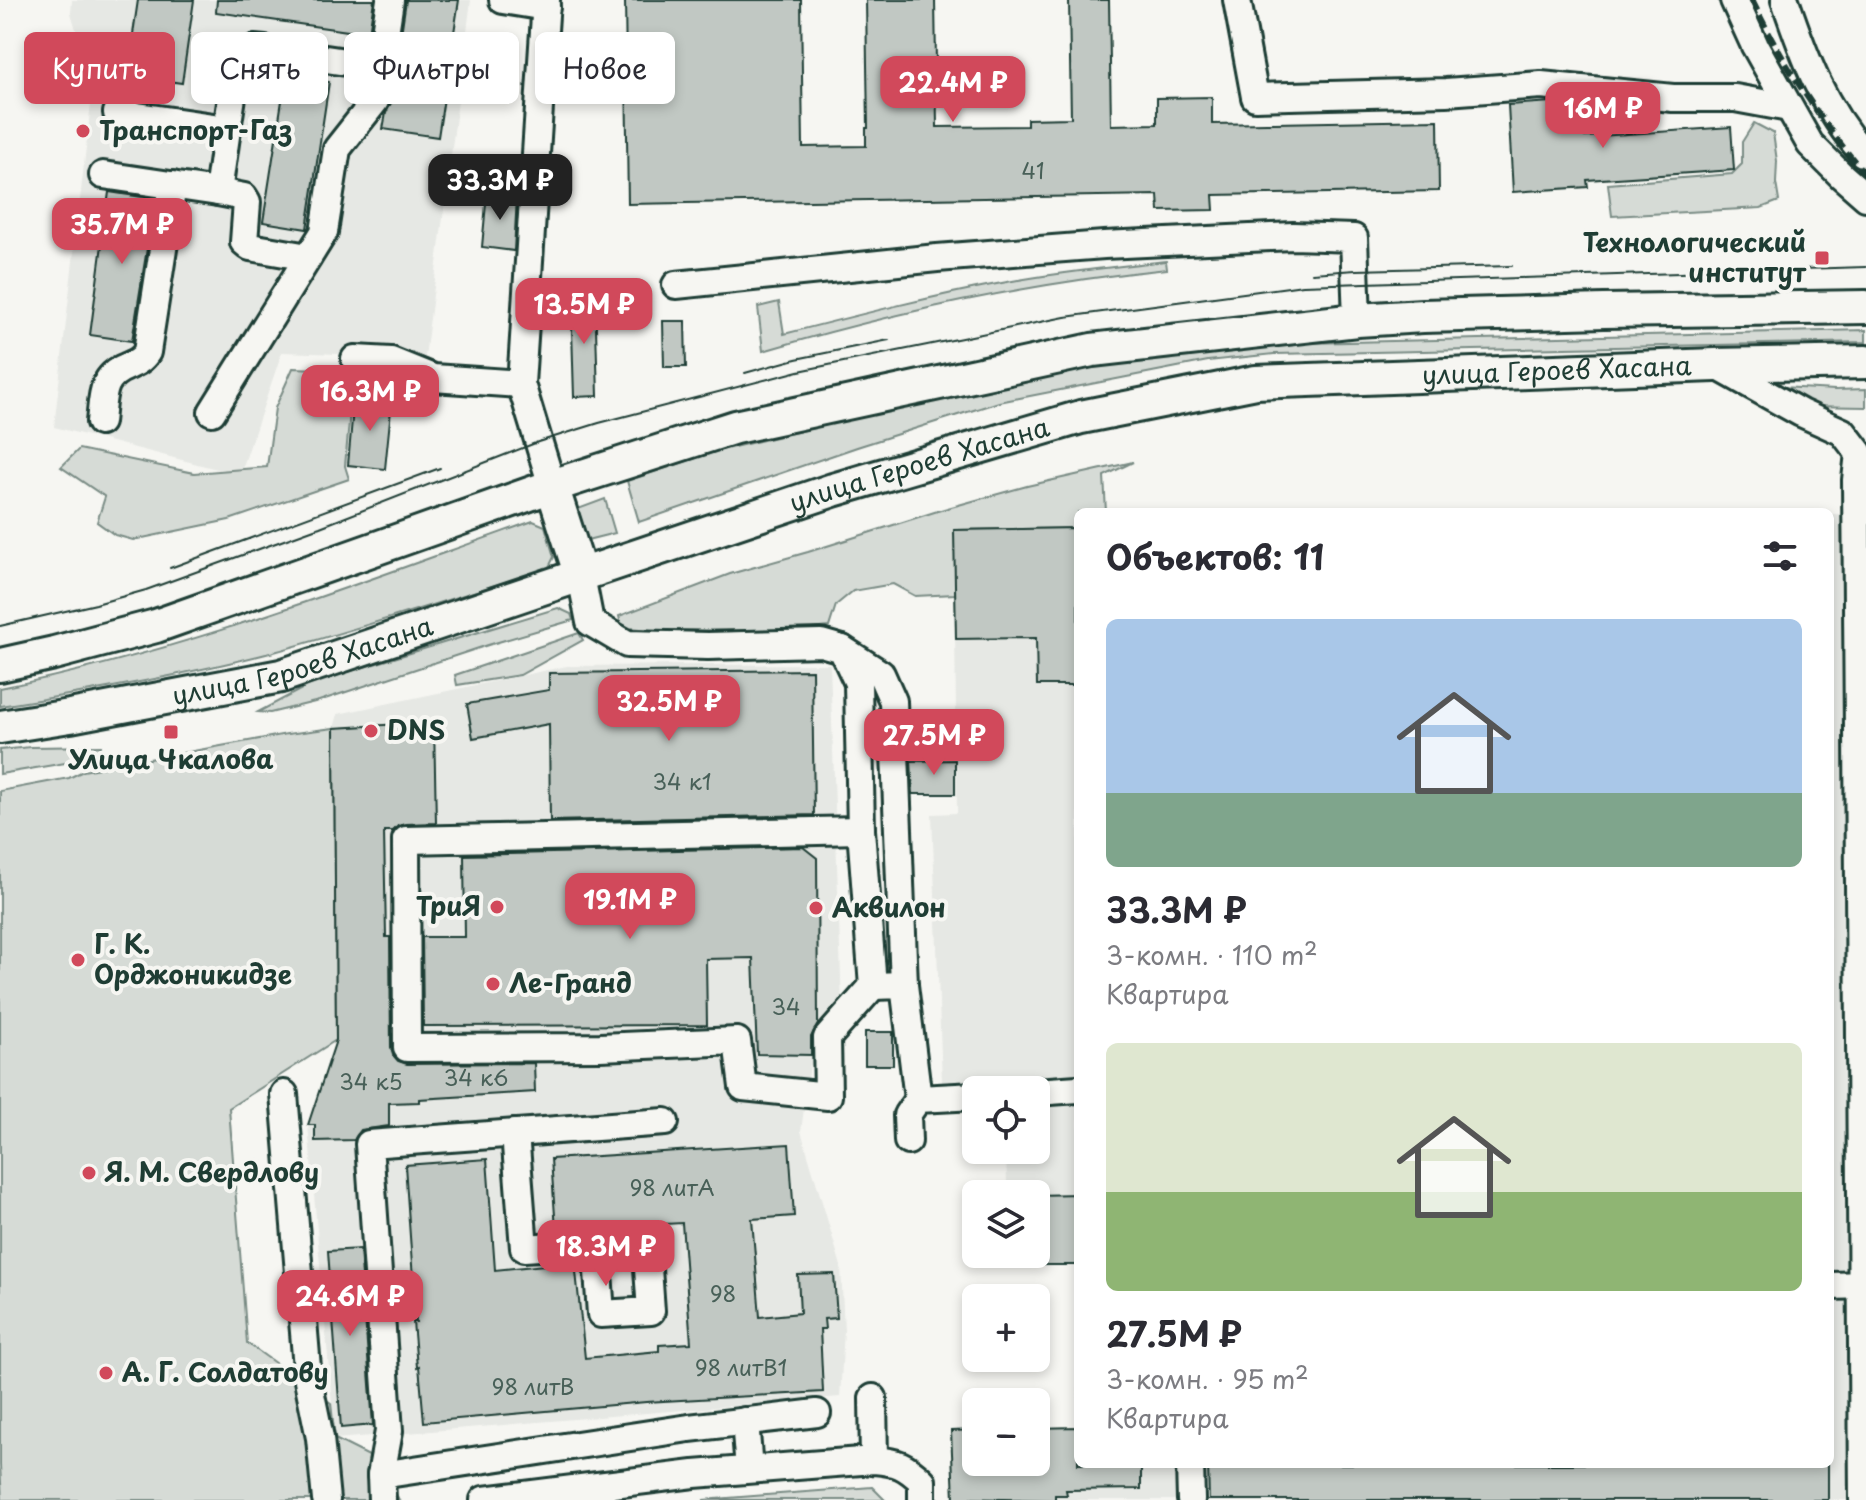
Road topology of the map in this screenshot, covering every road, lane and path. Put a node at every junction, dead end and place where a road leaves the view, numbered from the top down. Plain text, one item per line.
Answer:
1 (390, 0) edge
2 (503, 0) edge
3 (1237, 0) edge
4 (1734, 0) edge
5 (1785, 0) edge
6 (546, 3) edge
7 (385, 32) edge
8 (344, 62) edge
9 (373, 104) edge
10 (1789, 108) junction
11 (117, 113) dead end
12 (227, 129) junction
13 (1863, 153) dead end
14 (103, 175) dead end
15 (173, 185) junction
16 (218, 192) junction
17 (1866, 197) edge
18 (308, 257) junction
19 (676, 285) dead end
20 (1866, 307) edge
21 (1357, 320) junction
22 (355, 359) dead end
23 (1866, 362) edge
24 (1715, 365) junction
25 (521, 384) junction
26 (212, 412) dead end
27 (100, 422) dead end
28 (1862, 453) edge
29 (552, 486) junction
30 (581, 576) junction
31 (842, 649) junction
32 (0, 665) edge
33 (0, 727) edge
34 (1862, 729) edge
35 (1862, 802) edge
36 (861, 830) junction
37 (904, 985) junction
38 (873, 986) junction
39 (1863, 1045) edge
40 (1074, 1089) edge
41 (1050, 1091) edge
42 (284, 1094) dead end
43 (962, 1097) edge
44 (918, 1099) junction
45 (665, 1122) dead end
46 (515, 1133) junction
47 (908, 1141) dead end
48 (596, 1243) dead end
49 (1864, 1285) edge
50 (1834, 1286) edge
51 (873, 1398) dead end
52 (817, 1413) dead end
53 (745, 1421) junction
54 (874, 1460) junction
55 (1190, 1468) edge
56 (749, 1469) junction
57 (382, 1488) edge
58 (922, 1491) edge
59 (326, 1500) edge
60 (484, 1500) edge
61 (1191, 1500) edge
62 (1863, 1500) edge

1 - 7 lane
2 - 6 lane
3 - 10 lane
4 - 10 lane
5 - 13 lane
6 - 25 lane
8 - 12 lane
9 - 18 lane
10 - 17 lane
11 - 12 lane
12 - 16 lane
14 - 15 lane
15 - 16 lane
15 - 27 lane
16 - 18 lane
18 - 26 lane
19 - 21 lane
20 - 21 main road
21 - 29 main road
22 - 25 lane
23 - 24 main road, улица Героев Хасана
24 - 28 lane
24 - 30 main road, улица Героев Хасана
25 - 29 lane
28 - 34 lane
29 - 30 main road
29 - 32 main road
30 - 31 lane
30 - 33 main road, улица Героев Хасана
31 - 36 lane
31 - 37 lane
34 - 35 lane
35 - 39 lane
36 - 38 lane
36 - 38 lane
37 - 38 lane
37 - 44 lane
39 - 49 lane
40 - 41 lane
42 - 59 lane
43 - 44 lane
44 - 47 lane
45 - 46 lane
46 - 48 lane
46 - 57 lane
49 - 50 lane
49 - 62 lane
51 - 54 lane
52 - 53 lane
53 - 56 lane
53 - 57 lane
54 - 56 lane
54 - 58 lane
55 - 61 lane
56 - 60 lane

